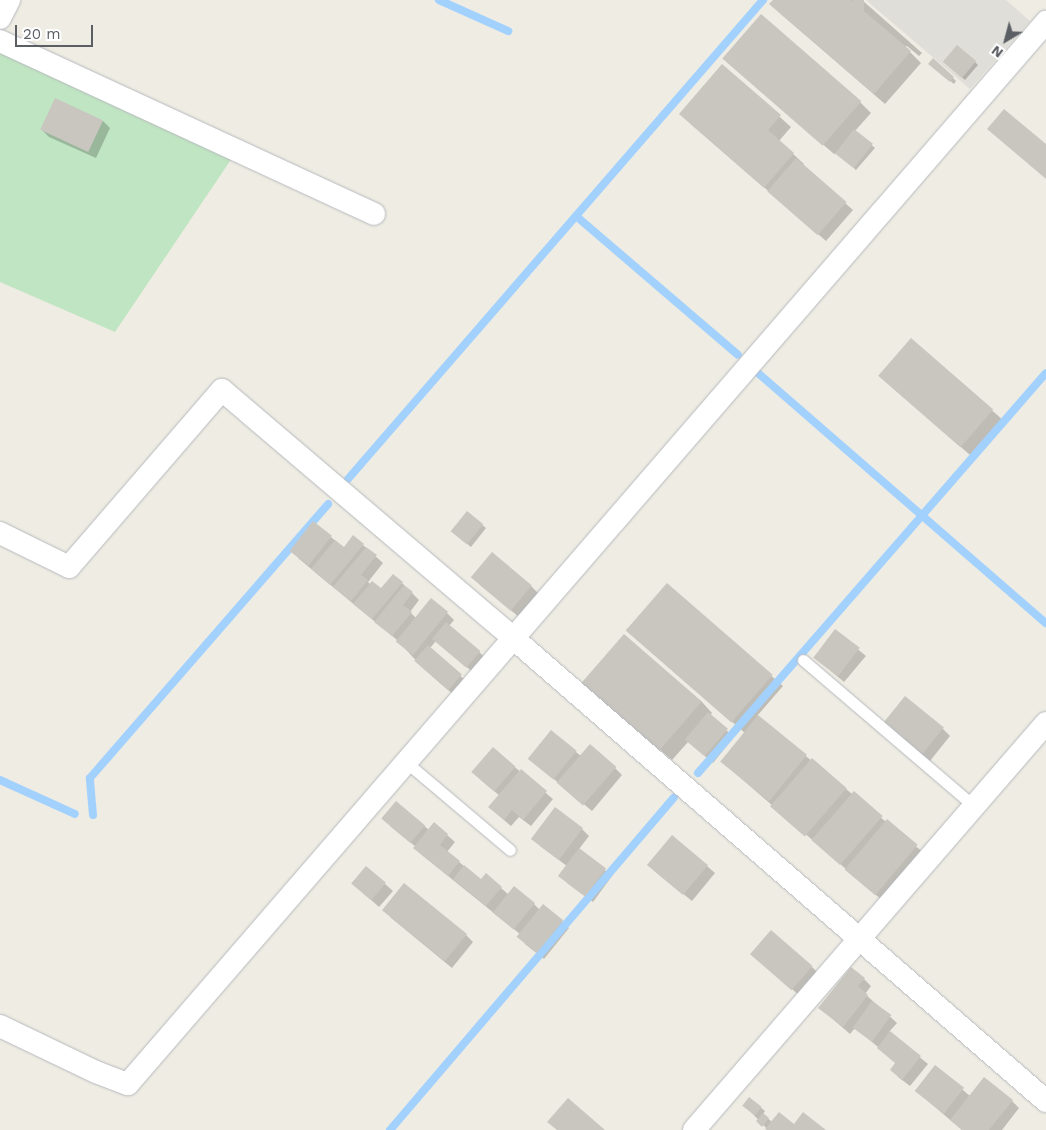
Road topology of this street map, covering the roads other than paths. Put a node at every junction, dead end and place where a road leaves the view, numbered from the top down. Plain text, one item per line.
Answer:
1 (8, 0) edge
2 (0, 18) edge
3 (1046, 22) edge
4 (0, 40) edge
5 (374, 214) dead end
6 (0, 534) edge
7 (513, 638) junction
8 (803, 660) dead end
9 (1046, 723) edge
10 (406, 762) junction
11 (974, 806) junction
12 (510, 850) dead end
13 (859, 938) junction
14 (0, 1026) edge
15 (1046, 1101) edge
16 (694, 1130) edge

1 - 2 street
3 - 7 street
4 - 5 street
6 - 7 street
7 - 10 street
7 - 13 street
8 - 11 lane
9 - 11 street
10 - 12 lane
10 - 14 street
11 - 13 street
13 - 15 street
13 - 16 street

